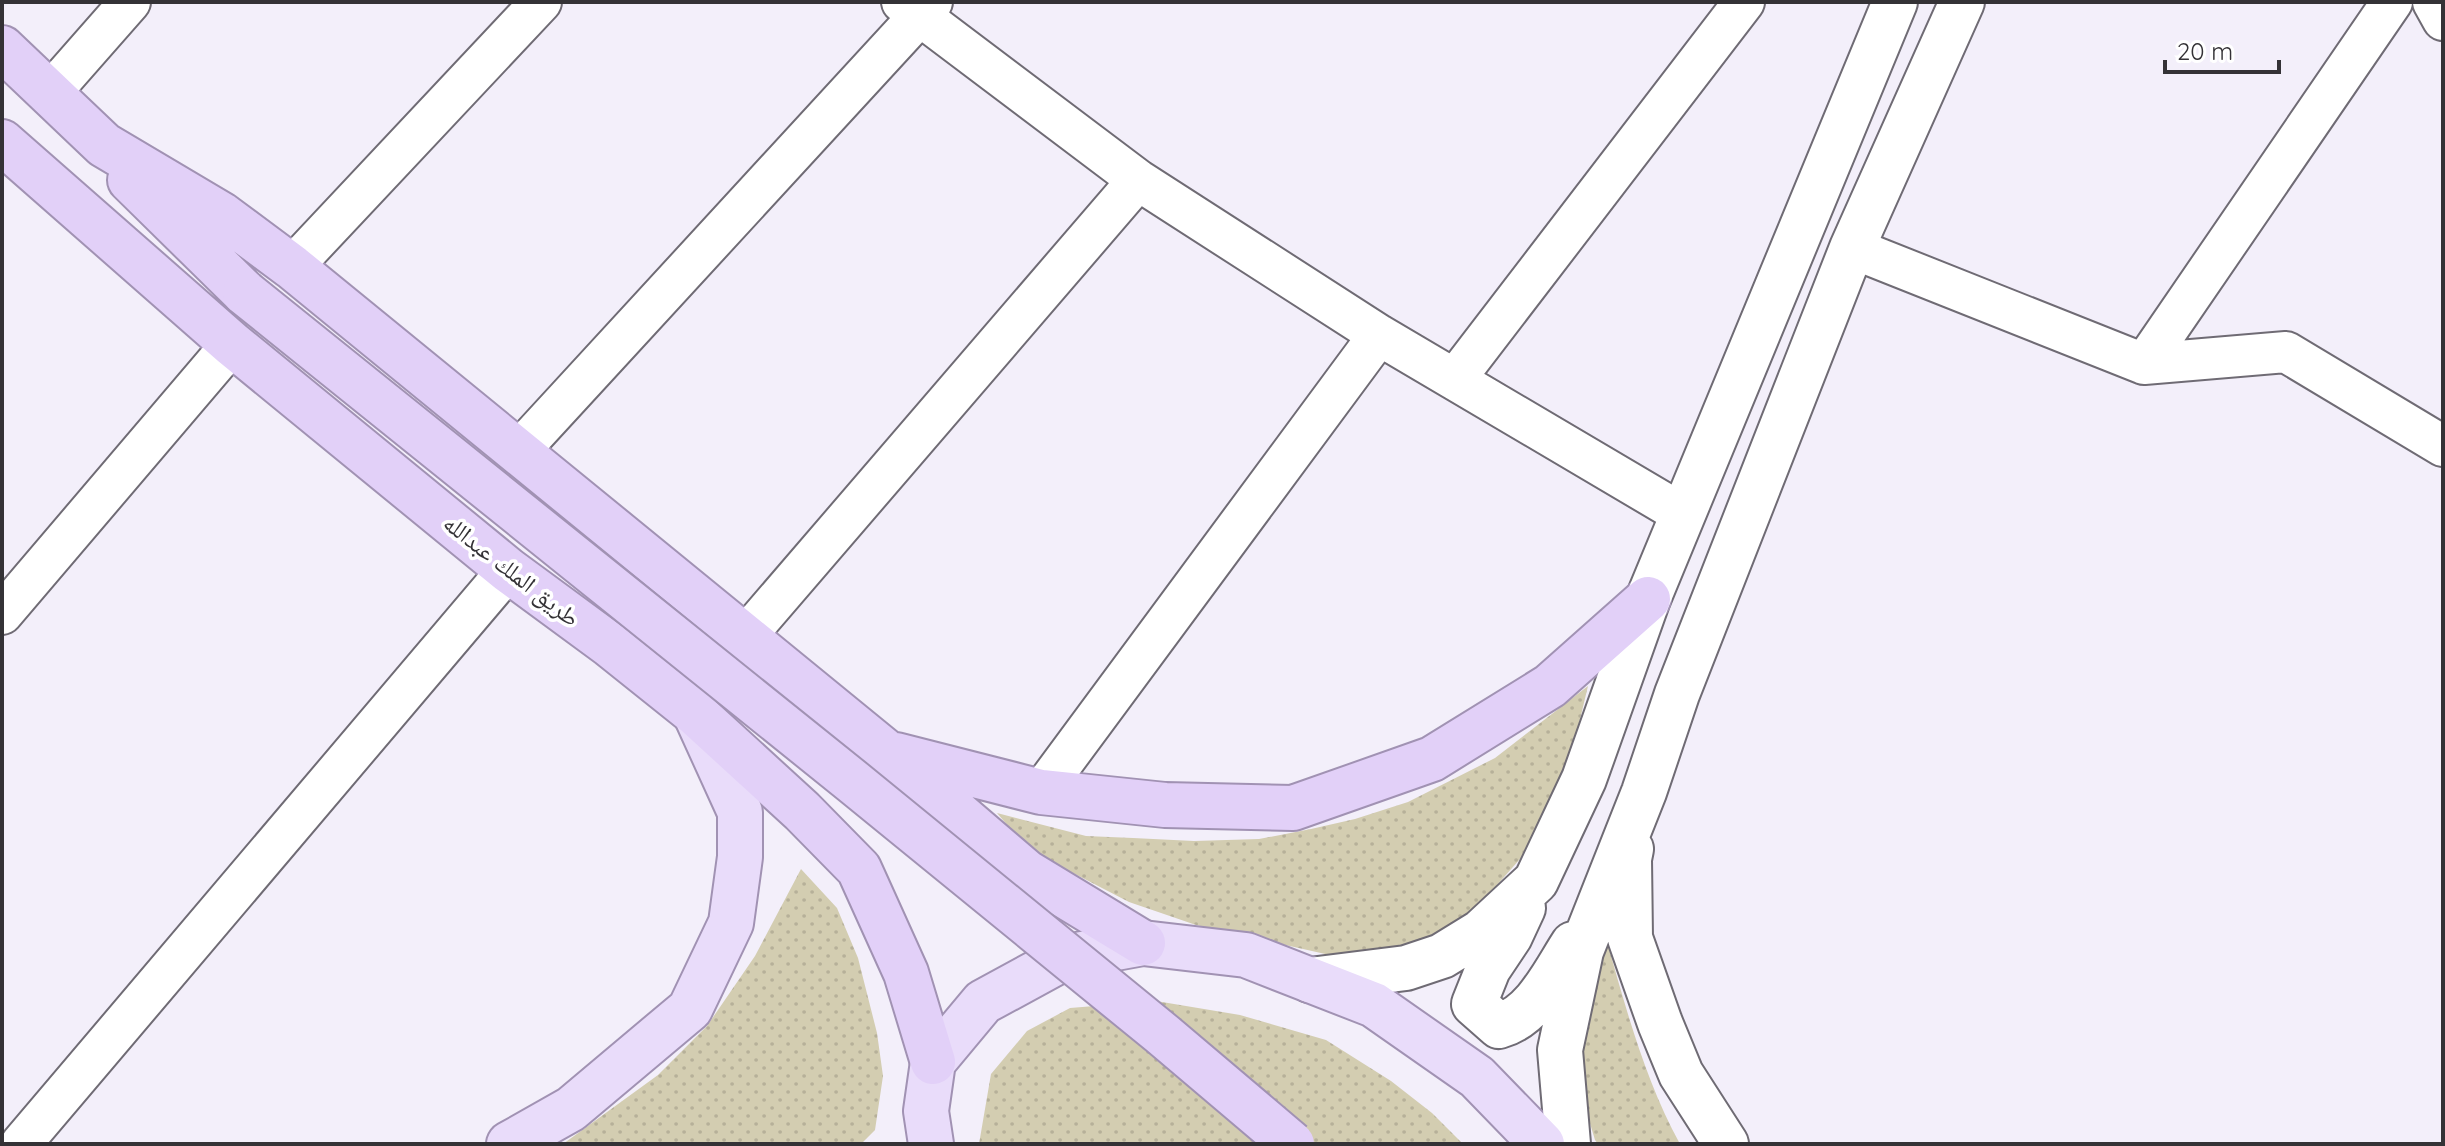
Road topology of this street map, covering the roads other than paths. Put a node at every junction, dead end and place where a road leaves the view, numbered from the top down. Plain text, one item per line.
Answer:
1 (130, 2) edge
2 (541, 2) edge
3 (1744, 2) edge
4 (1895, 2) edge
5 (1962, 2) edge
6 (2392, 2) edge
7 (2433, 2) edge
8 (918, 6) edge
9 (2443, 20) edge
10 (2, 48) edge
11 (50, 93) junction
12 (2, 142) edge
13 (104, 145) junction
14 (1138, 180) junction
15 (1852, 248) junction
16 (292, 267) junction
17 (1379, 335) junction
18 (232, 344) junction
19 (2144, 364) junction
20 (1455, 379) junction
21 (2443, 446) edge
22 (518, 452) junction
23 (1684, 515) junction
24 (508, 570) junction
25 (1648, 599) junction
26 (2, 614) edge
27 (744, 638) junction
28 (695, 713) junction
29 (886, 752) junction
30 (1041, 792) junction
31 (1644, 792) junction
32 (1536, 881) junction
33 (1601, 898) junction
34 (1143, 943) junction
35 (1310, 980) junction
36 (933, 1062) junction
37 (920, 1133) edge
38 (21, 1144) edge
39 (509, 1144) edge
40 (1292, 1144) edge
41 (1542, 1144) edge
42 (1568, 1144) edge
43 (1726, 1144) edge

1 - 11 street
2 - 16 street
3 - 20 street
4 - 23 street
5 - 15 street
6 - 19 street
7 - 9 street
8 - 14 street
8 - 22 street
10 - 11 highway
11 - 13 highway
12 - 18 highway, طريق الملك عبدالله
13 - 16 highway
13 - 40 highway, bridge
14 - 17 street
14 - 27 street
15 - 19 street
15 - 31 street
16 - 22 highway
17 - 20 street
17 - 30 street
18 - 24 highway, طريق الملك عبدالله
18 - 26 street
19 - 21 street
20 - 23 street
22 - 27 highway
23 - 25 street
24 - 28 highway, طريق الملك عبدالله
24 - 38 street
25 - 30 highway
25 - 32 street
27 - 29 highway
28 - 36 highway, طريق الملك عبدالله
28 - 39 main road
29 - 30 highway
29 - 34 highway
31 - 33 street
31 - 43 street
32 - 33 street
32 - 35 street
33 - 42 street
34 - 35 main road
34 - 36 main road
35 - 41 main road
36 - 37 main road

